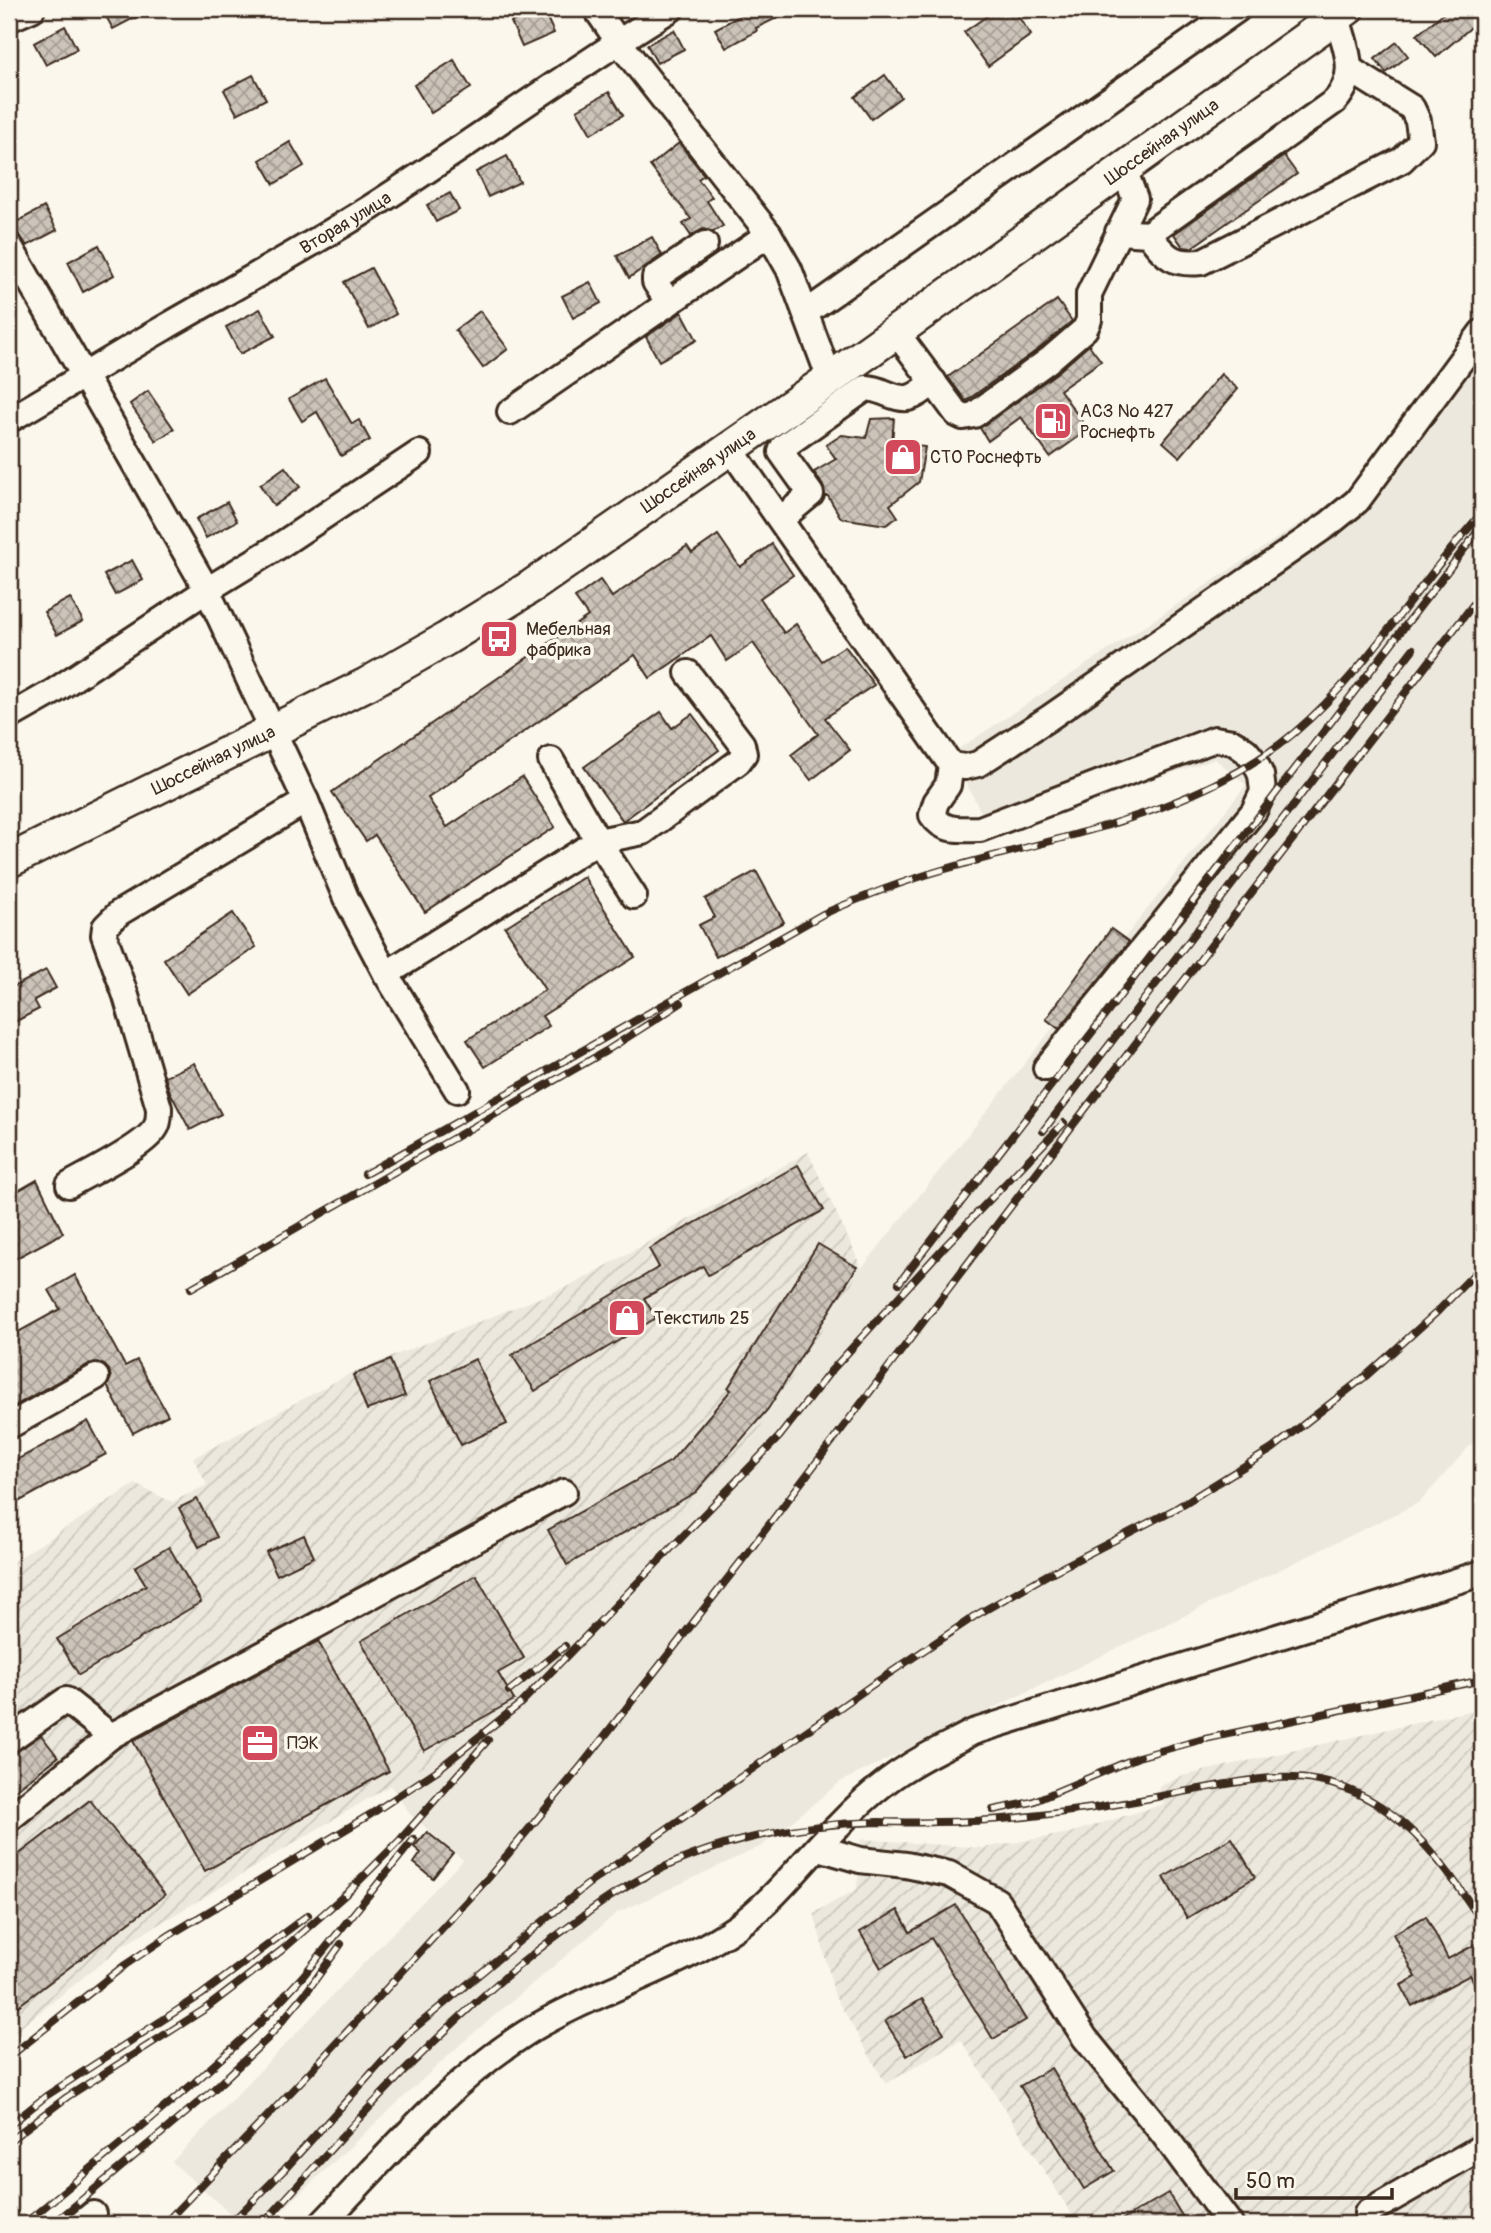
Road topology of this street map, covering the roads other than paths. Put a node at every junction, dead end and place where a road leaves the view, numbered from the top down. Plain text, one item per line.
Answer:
1 (32, 9) edge
2 (596, 9) edge
3 (671, 9) edge
4 (1238, 9) edge
5 (1342, 13) edge
6 (9, 19) edge
7 (618, 41) junction
8 (1351, 69) junction
9 (1124, 169) junction
10 (1118, 232) junction
11 (769, 234) junction
12 (1148, 234) junction
13 (9, 244) edge
14 (705, 244) dead end
15 (15, 270) edge
16 (669, 303) junction
17 (807, 312) junction
18 (896, 332) junction
19 (1482, 332) edge
20 (84, 377) junction
21 (830, 379) junction
22 (934, 383) junction
23 (510, 412) dead end
24 (9, 420) edge
25 (730, 448) junction
26 (419, 453) dead end
27 (781, 519) junction
28 (207, 590) junction
29 (688, 673) dead end
30 (9, 717) edge
31 (275, 731) junction
32 (551, 760) dead end
33 (951, 765) junction
34 (306, 801) junction
35 (597, 841) junction
36 (9, 861) edge
37 (634, 897) dead end
38 (386, 974) junction
39 (1046, 1068) dead end
40 (457, 1090) dead end
41 (69, 1185) dead end
42 (96, 1377) dead end
43 (9, 1426) edge
44 (564, 1492) dead end
45 (1482, 1573) edge
46 (111, 1736) junction
47 (9, 1740) edge
48 (9, 1819) edge
49 (819, 1848) junction
50 (1482, 2147) edge
51 (1367, 2213) dead end
52 (322, 2224) edge
53 (1230, 2224) edge

1 - 6 street
2 - 7 street
3 - 7 street, Вторая улица
4 - 17 street
5 - 8 street
5 - 9 main road, Шоссейная улица
7 - 11 street
7 - 20 street, Вторая улица
8 - 12 street
8 - 12 street
9 - 10 street
9 - 18 main road, Шоссейная улица
10 - 12 street
10 - 22 street
11 - 16 street
11 - 17 street
13 - 15 street
14 - 16 street
15 - 20 street
16 - 23 street
17 - 21 street
18 - 21 main road, Шоссейная улица
18 - 22 street
19 - 33 street
20 - 24 street, Вторая улица
20 - 28 street
21 - 25 main road, Шоссейная улица
22 - 27 street
25 - 27 street
25 - 31 main road, Шоссейная улица
26 - 28 street
27 - 33 street
28 - 30 street
28 - 31 street
29 - 35 street
31 - 34 street
31 - 36 main road, Шоссейная улица
32 - 35 street
33 - 39 street
34 - 38 street
34 - 41 street
35 - 37 street
35 - 38 street
38 - 40 street
42 - 43 street
44 - 46 street
45 - 49 street
46 - 47 street
46 - 48 street
49 - 52 street
49 - 53 street
50 - 51 street

